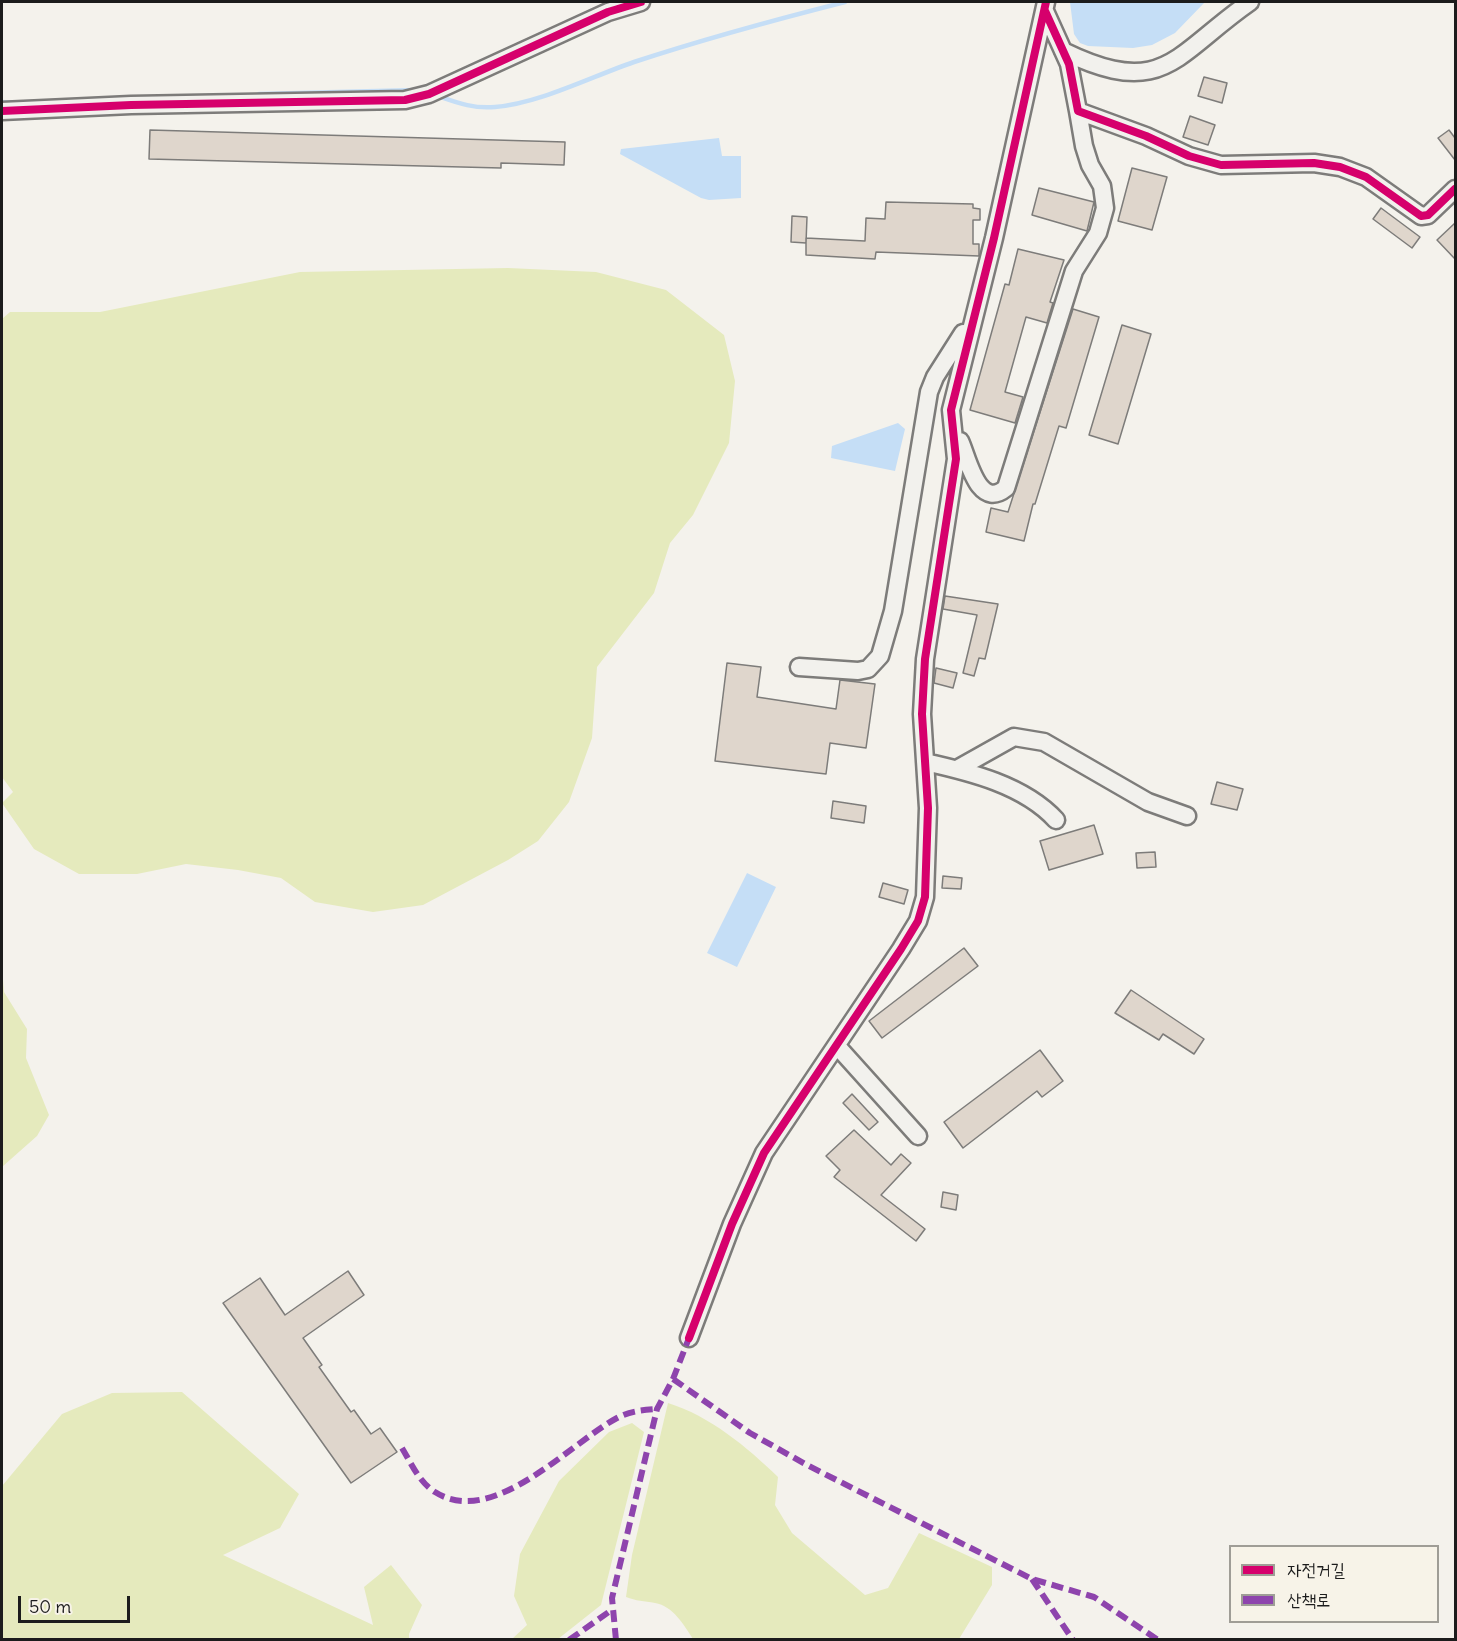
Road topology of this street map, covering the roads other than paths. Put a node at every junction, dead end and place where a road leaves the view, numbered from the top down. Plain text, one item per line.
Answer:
1 (641, 2) edge
2 (1250, 2) edge
3 (1046, 6) edge
4 (1063, 51) junction
5 (2, 111) edge
6 (1078, 111) junction
7 (1455, 189) edge
8 (978, 299) junction
9 (952, 423) junction
10 (799, 667) dead end
11 (925, 762) junction
12 (957, 769) junction
13 (1187, 816) dead end
14 (1056, 820) dead end
15 (837, 1046) junction
16 (918, 1136) dead end
17 (689, 1338) dead end

1 - 5 street
2 - 4 street
3 - 4 street
3 - 8 street
4 - 6 street
6 - 7 street
6 - 9 street
8 - 9 street
8 - 10 street
9 - 11 street
11 - 12 street
11 - 15 street
12 - 13 street
12 - 14 street
15 - 16 street
15 - 17 street

